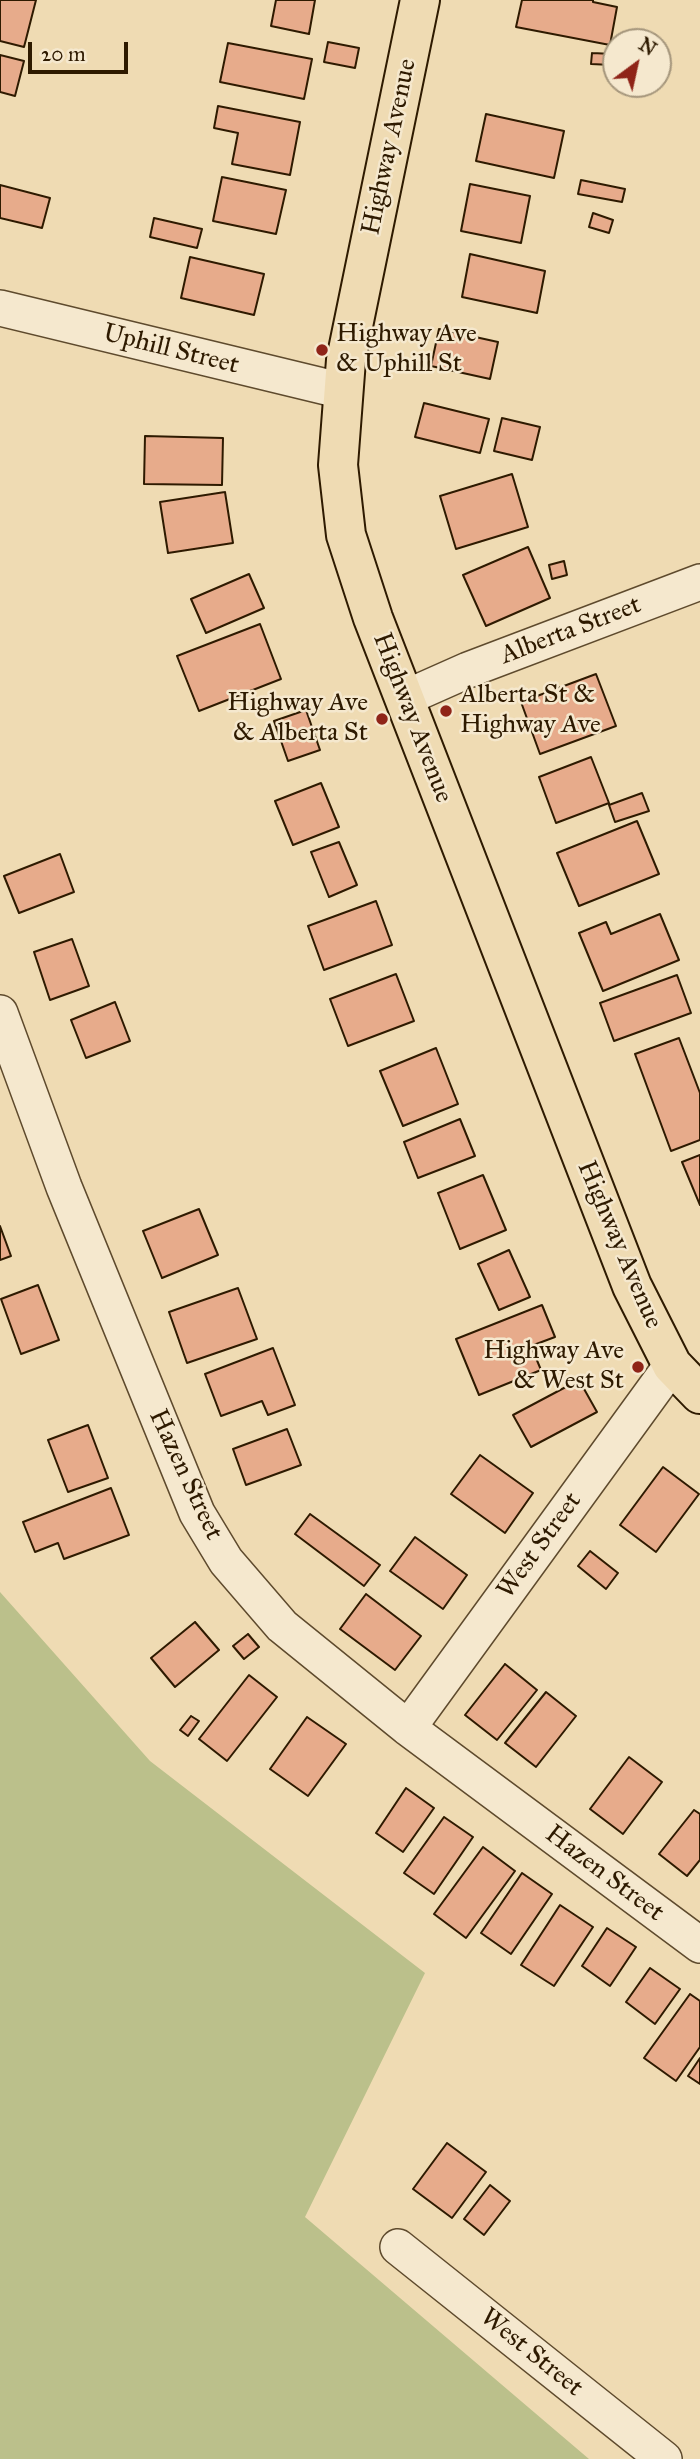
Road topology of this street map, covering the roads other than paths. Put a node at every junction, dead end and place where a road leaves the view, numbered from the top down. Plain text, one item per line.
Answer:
1 (421, 0) edge
2 (0, 308) edge
3 (343, 391) junction
4 (700, 582) edge
5 (405, 698) junction
6 (0, 1013) edge
7 (672, 1365) junction
8 (700, 1394) edge
9 (408, 1728) junction
10 (700, 1945) edge
11 (398, 2247) dead end
12 (664, 2459) edge

1 - 3 main road, Highway Avenue
2 - 3 street, Uphill Street
3 - 5 main road, Highway Avenue
4 - 5 street, Alberta Street
5 - 7 main road, Highway Avenue
6 - 9 street, Hazen Street
7 - 8 main road, Highway Avenue
7 - 9 street, West Street
9 - 10 street, Hazen Street
11 - 12 street, West Street

